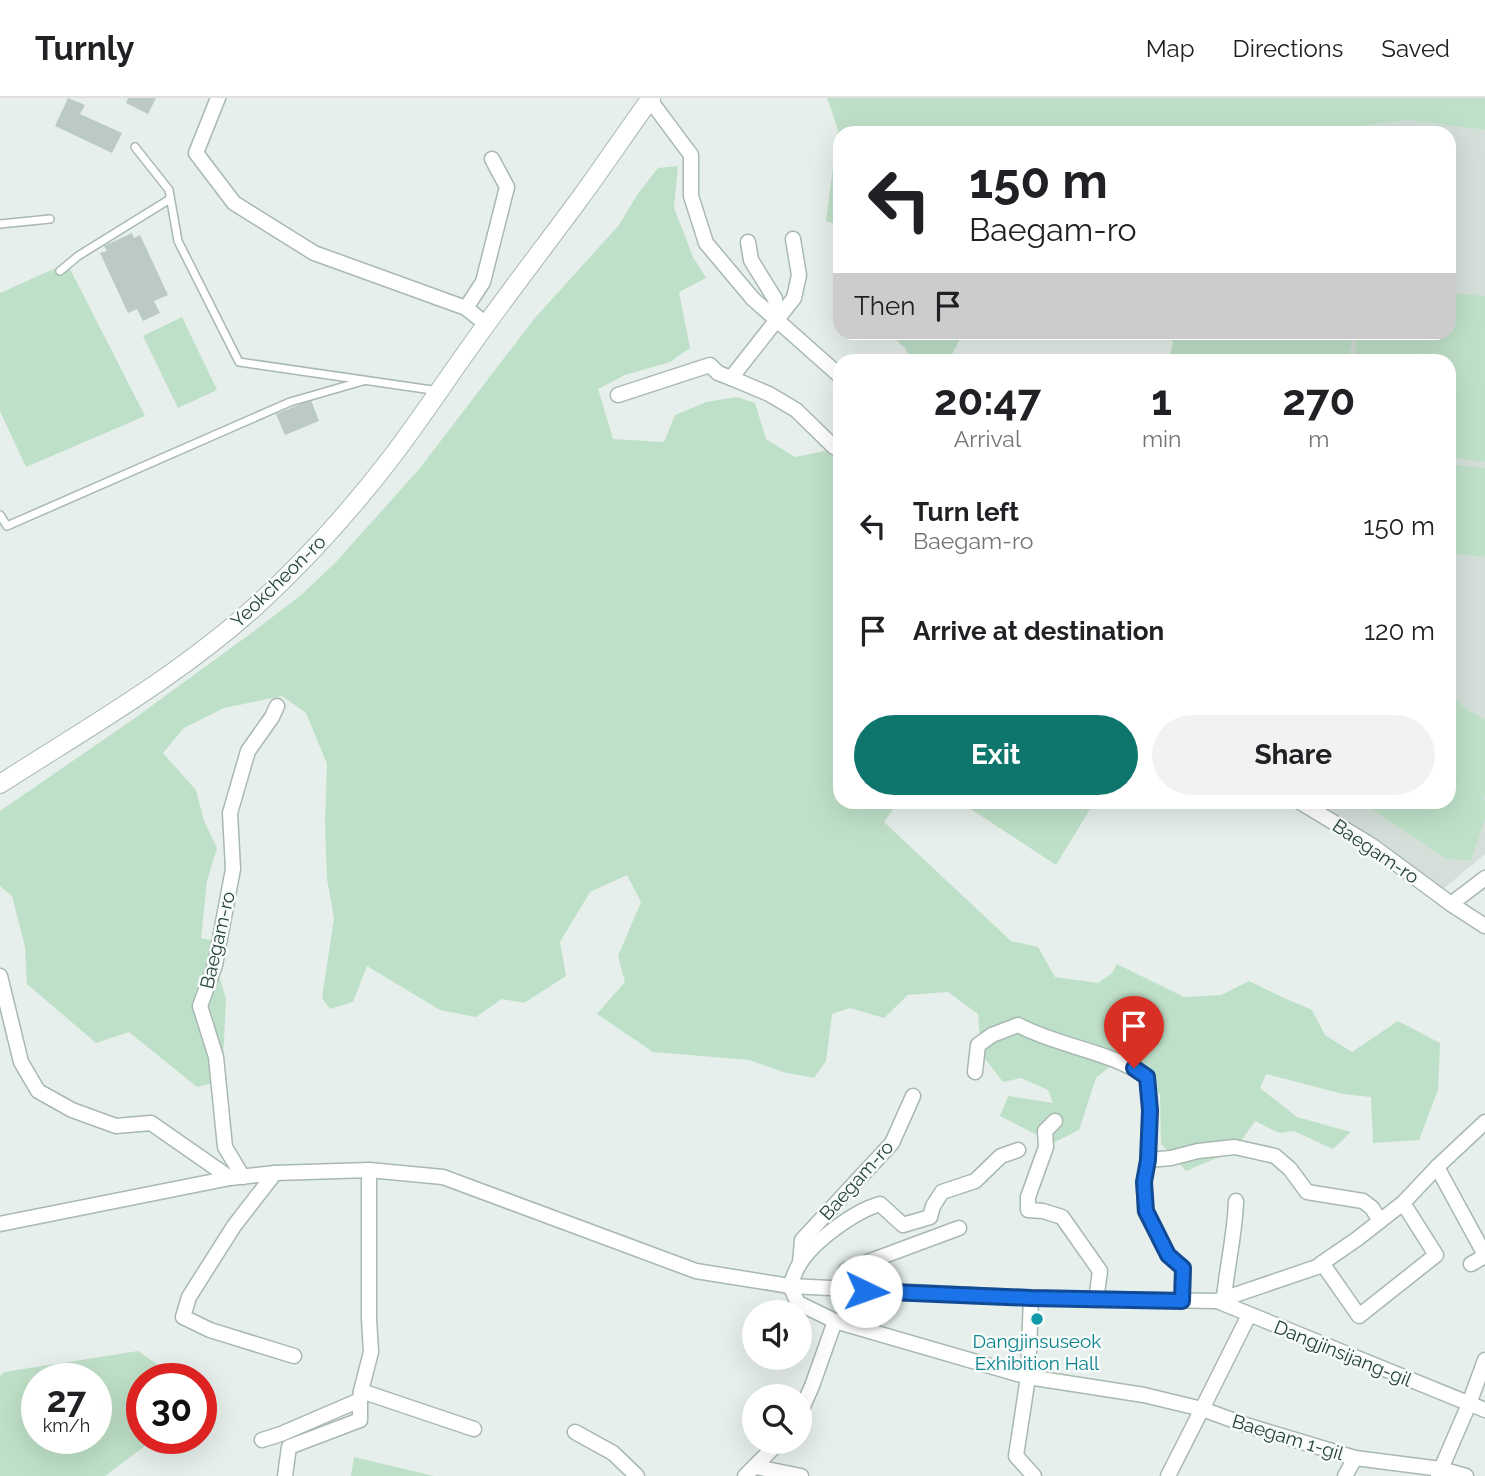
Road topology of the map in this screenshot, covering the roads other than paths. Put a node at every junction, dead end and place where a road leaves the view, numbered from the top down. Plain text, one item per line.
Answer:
1 (218, 98) edge
2 (650, 99) edge
3 (135, 147) dead end
4 (492, 159) dead end
5 (170, 199) junction
6 (50, 219) dead end
7 (0, 225) edge
8 (793, 239) dead end
9 (748, 243) dead end
10 (60, 271) dead end
11 (466, 307) junction
12 (777, 320) junction
13 (486, 324) junction
14 (833, 370) edge
15 (731, 378) junction
16 (367, 380) junction
17 (440, 391) junction
18 (618, 395) dead end
19 (833, 446) edge
20 (0, 515) edge
21 (277, 706) dead end
22 (4, 776) edge
23 (1312, 809) edge
24 (1485, 878) edge
25 (1451, 904) junction
26 (1485, 926) edge
27 (0, 976) edge
28 (975, 1072) dead end
29 (913, 1096) dead end
30 (1055, 1121) dead end
31 (1485, 1122) edge
32 (1018, 1150) dead end
33 (1148, 1160) junction
34 (1437, 1167) junction
35 (369, 1171) junction
36 (275, 1173) junction
37 (237, 1178) junction
38 (1236, 1201) dead end
39 (1403, 1203) junction
40 (1380, 1221) junction
41 (0, 1224) edge
42 (959, 1228) dead end
43 (1485, 1256) edge
44 (800, 1263) junction
45 (1322, 1264) junction
46 (1471, 1264) dead end
47 (790, 1286) junction
48 (839, 1289) junction
49 (1031, 1298) junction
50 (1096, 1300) junction
51 (1221, 1300) junction
52 (1182, 1301) junction
53 (1248, 1315) junction
54 (835, 1321) junction
55 (294, 1356) dead end
56 (1485, 1360) edge
57 (1028, 1377) junction
58 (811, 1384) edge
59 (360, 1396) junction
60 (1469, 1404) junction
61 (1202, 1409) junction
62 (1485, 1410) edge
63 (474, 1429) dead end
64 (575, 1432) dead end
65 (262, 1440) dead end
66 (767, 1454) edge
67 (1355, 1458) junction
68 (750, 1471) edge
69 (1439, 1472) edge
70 (285, 1476) edge
71 (637, 1476) edge
72 (801, 1476) edge
73 (1034, 1476) edge
74 (1168, 1476) edge
75 (1345, 1476) edge
76 (1466, 1476) edge

1 - 11 street
2 - 12 street
2 - 13 street, Yeokcheon-ro
3 - 5 lane
4 - 11 street
5 - 10 lane
5 - 16 lane
6 - 7 lane
8 - 12 street
9 - 12 street
11 - 13 street
12 - 14 street
12 - 15 street
13 - 17 street, Yeokcheon-ro
15 - 18 street
15 - 19 street
16 - 17 lane
16 - 20 lane
17 - 22 street, Yeokcheon-ro
21 - 37 street, Baegam-ro
23 - 25 street, Baegam-ro
24 - 25 street
25 - 26 street, Baegam-ro
27 - 37 street
28 - 33 street
29 - 44 street, Baegam-ro
30 - 50 street
31 - 34 street
32 - 44 street, Baegam-ro
33 - 40 street
33 - 52 street
34 - 39 street
34 - 43 street
35 - 36 street
35 - 47 street
35 - 59 street
36 - 37 street
36 - 55 street
37 - 41 street
38 - 51 street
39 - 40 street
39 - 45 street
40 - 45 street
42 - 48 street
43 - 46 street
44 - 47 street, Baegam-ro
45 - 51 street
47 - 48 street
47 - 54 street
48 - 49 street
49 - 50 street
49 - 57 street
50 - 52 street
51 - 52 street
51 - 53 street, Dangjinsijang-gil
53 - 60 street, Dangjinsijang-gil
53 - 61 street
54 - 57 street, Baegam 1-gil
54 - 58 street
56 - 60 street
57 - 61 street, Baegam 1-gil
57 - 73 street
59 - 63 street
59 - 65 street
59 - 70 street
60 - 62 street, Dangjinsijang-gil
60 - 69 street
61 - 67 street, Baegam 1-gil
61 - 74 street
64 - 71 street
66 - 68 street
67 - 69 street
67 - 75 street, Baegam 1-gil
68 - 72 street
69 - 76 street

